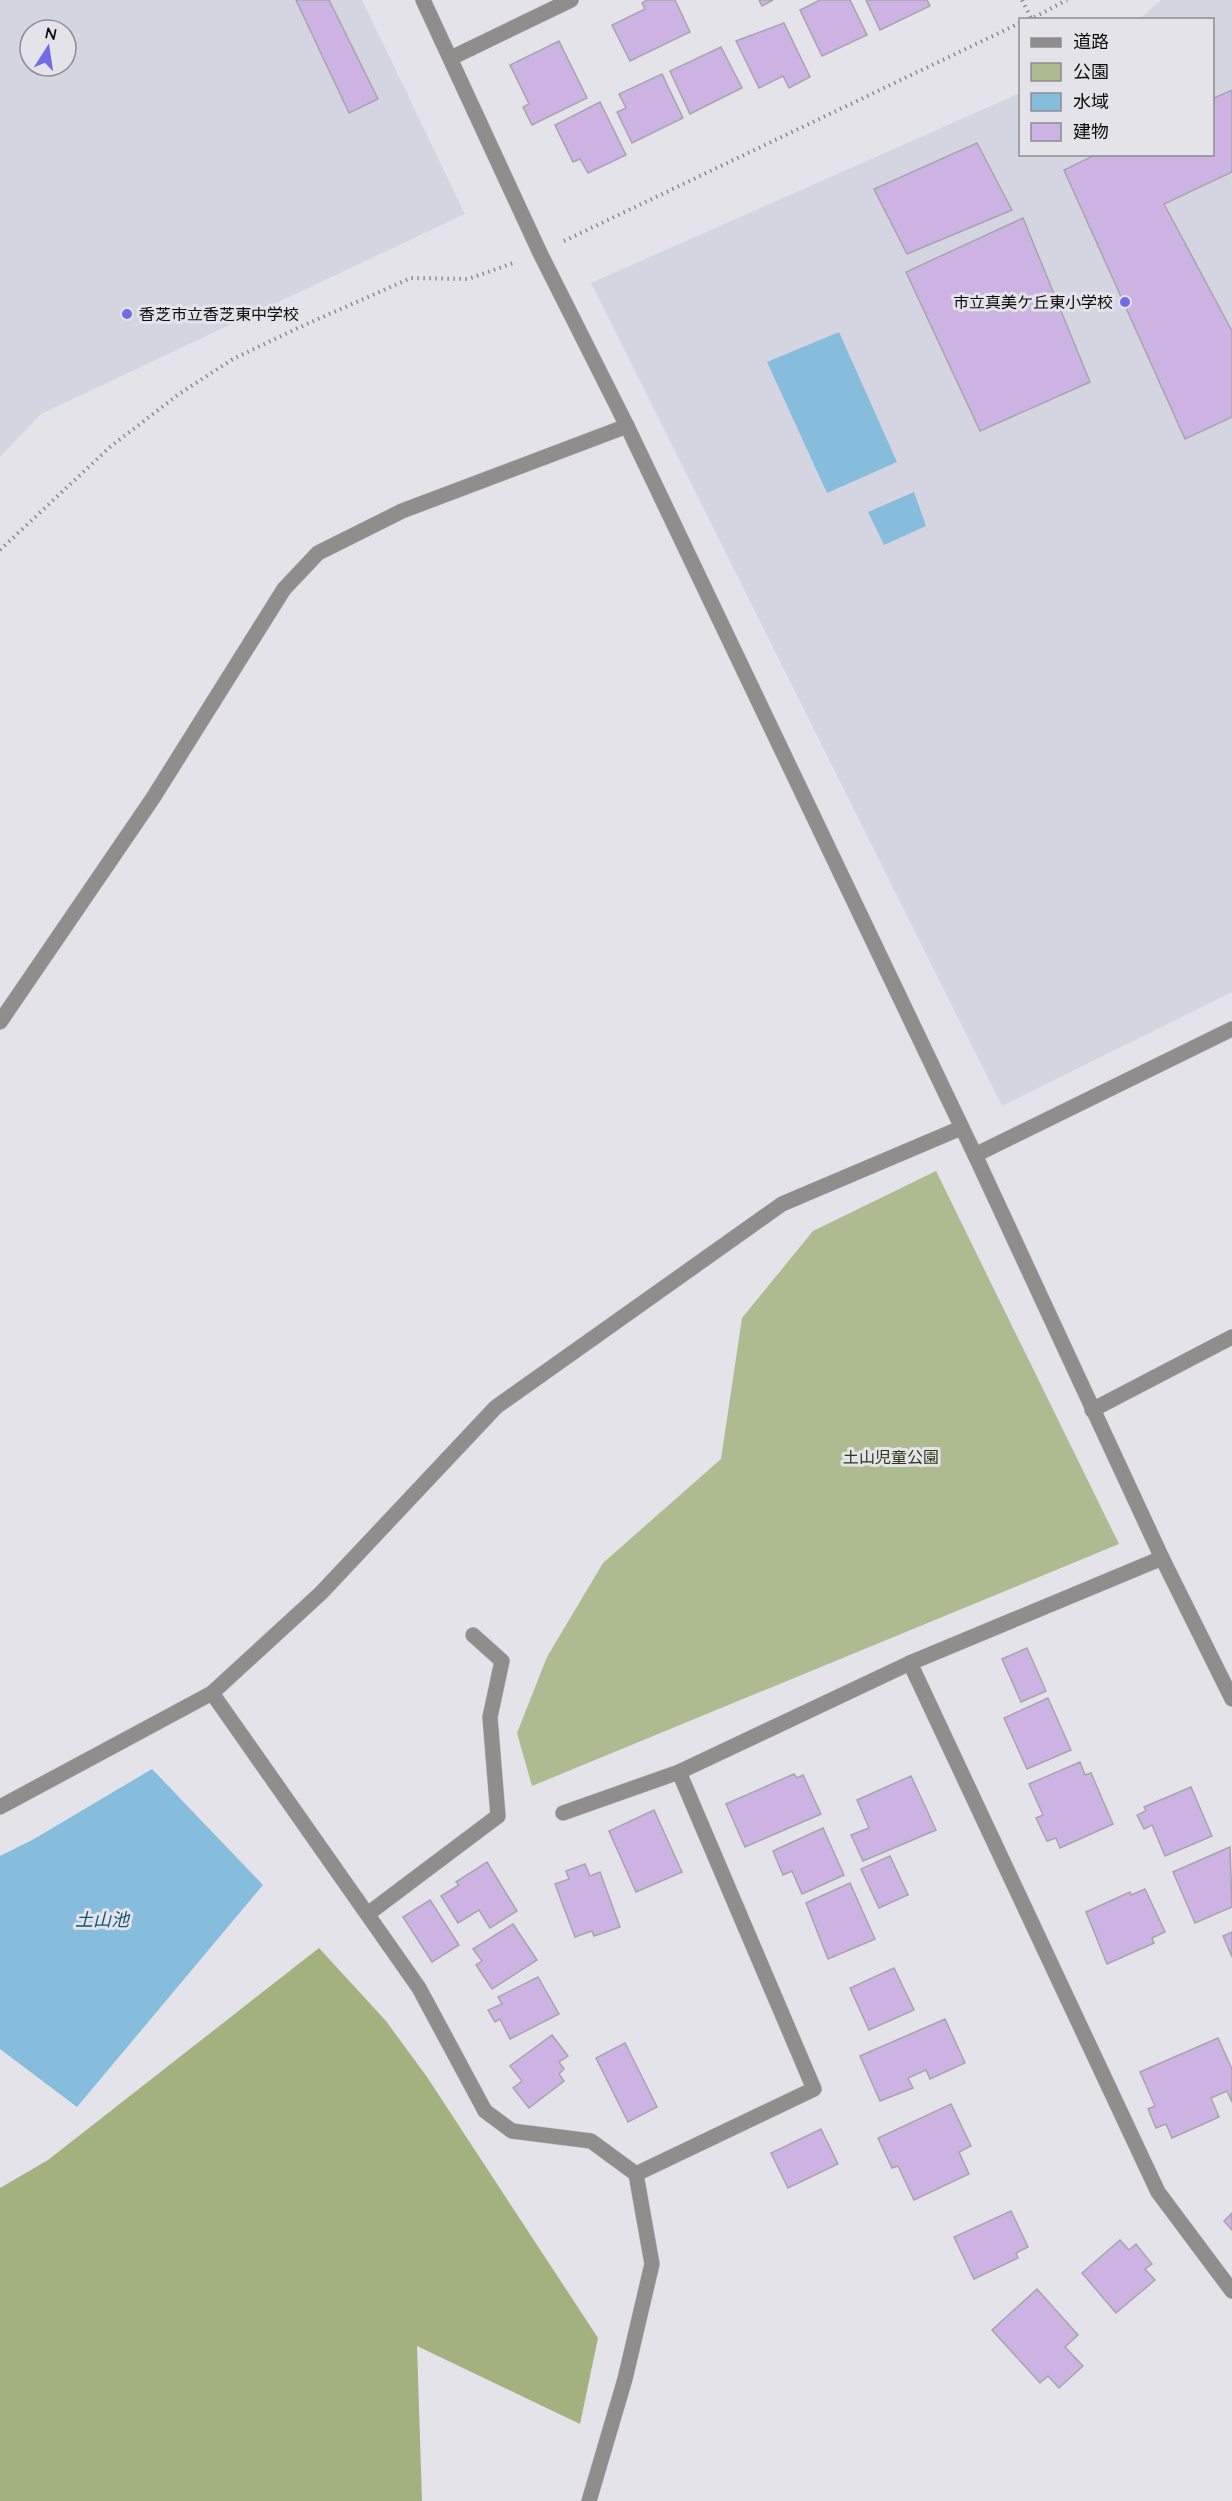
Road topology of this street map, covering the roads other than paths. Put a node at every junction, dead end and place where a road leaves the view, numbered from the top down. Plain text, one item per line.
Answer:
1 (423, 0) edge
2 (572, 0) edge
3 (451, 58) junction
4 (627, 426) junction
5 (0, 1022) edge
6 (1232, 1029) edge
7 (961, 1128) junction
8 (975, 1155) junction
9 (1232, 1337) edge
10 (1092, 1410) junction
11 (1162, 1558) junction
12 (473, 1635) dead end
13 (910, 1663) junction
14 (212, 1693) junction
15 (1232, 1699) edge
16 (679, 1772) junction
17 (0, 1807) edge
18 (563, 1813) dead end
19 (369, 1913) junction
20 (636, 2174) junction
21 (1232, 2291) edge
22 (589, 2501) edge

1 - 3 street
2 - 3 street
3 - 4 street
4 - 5 street
4 - 7 street
6 - 8 street
7 - 8 street
7 - 14 street
8 - 10 street
9 - 10 street
10 - 11 street
11 - 13 street
11 - 15 street
12 - 19 street
13 - 16 street
13 - 21 street
14 - 17 street
14 - 19 street
16 - 18 street
16 - 20 street
19 - 20 street
20 - 22 street

